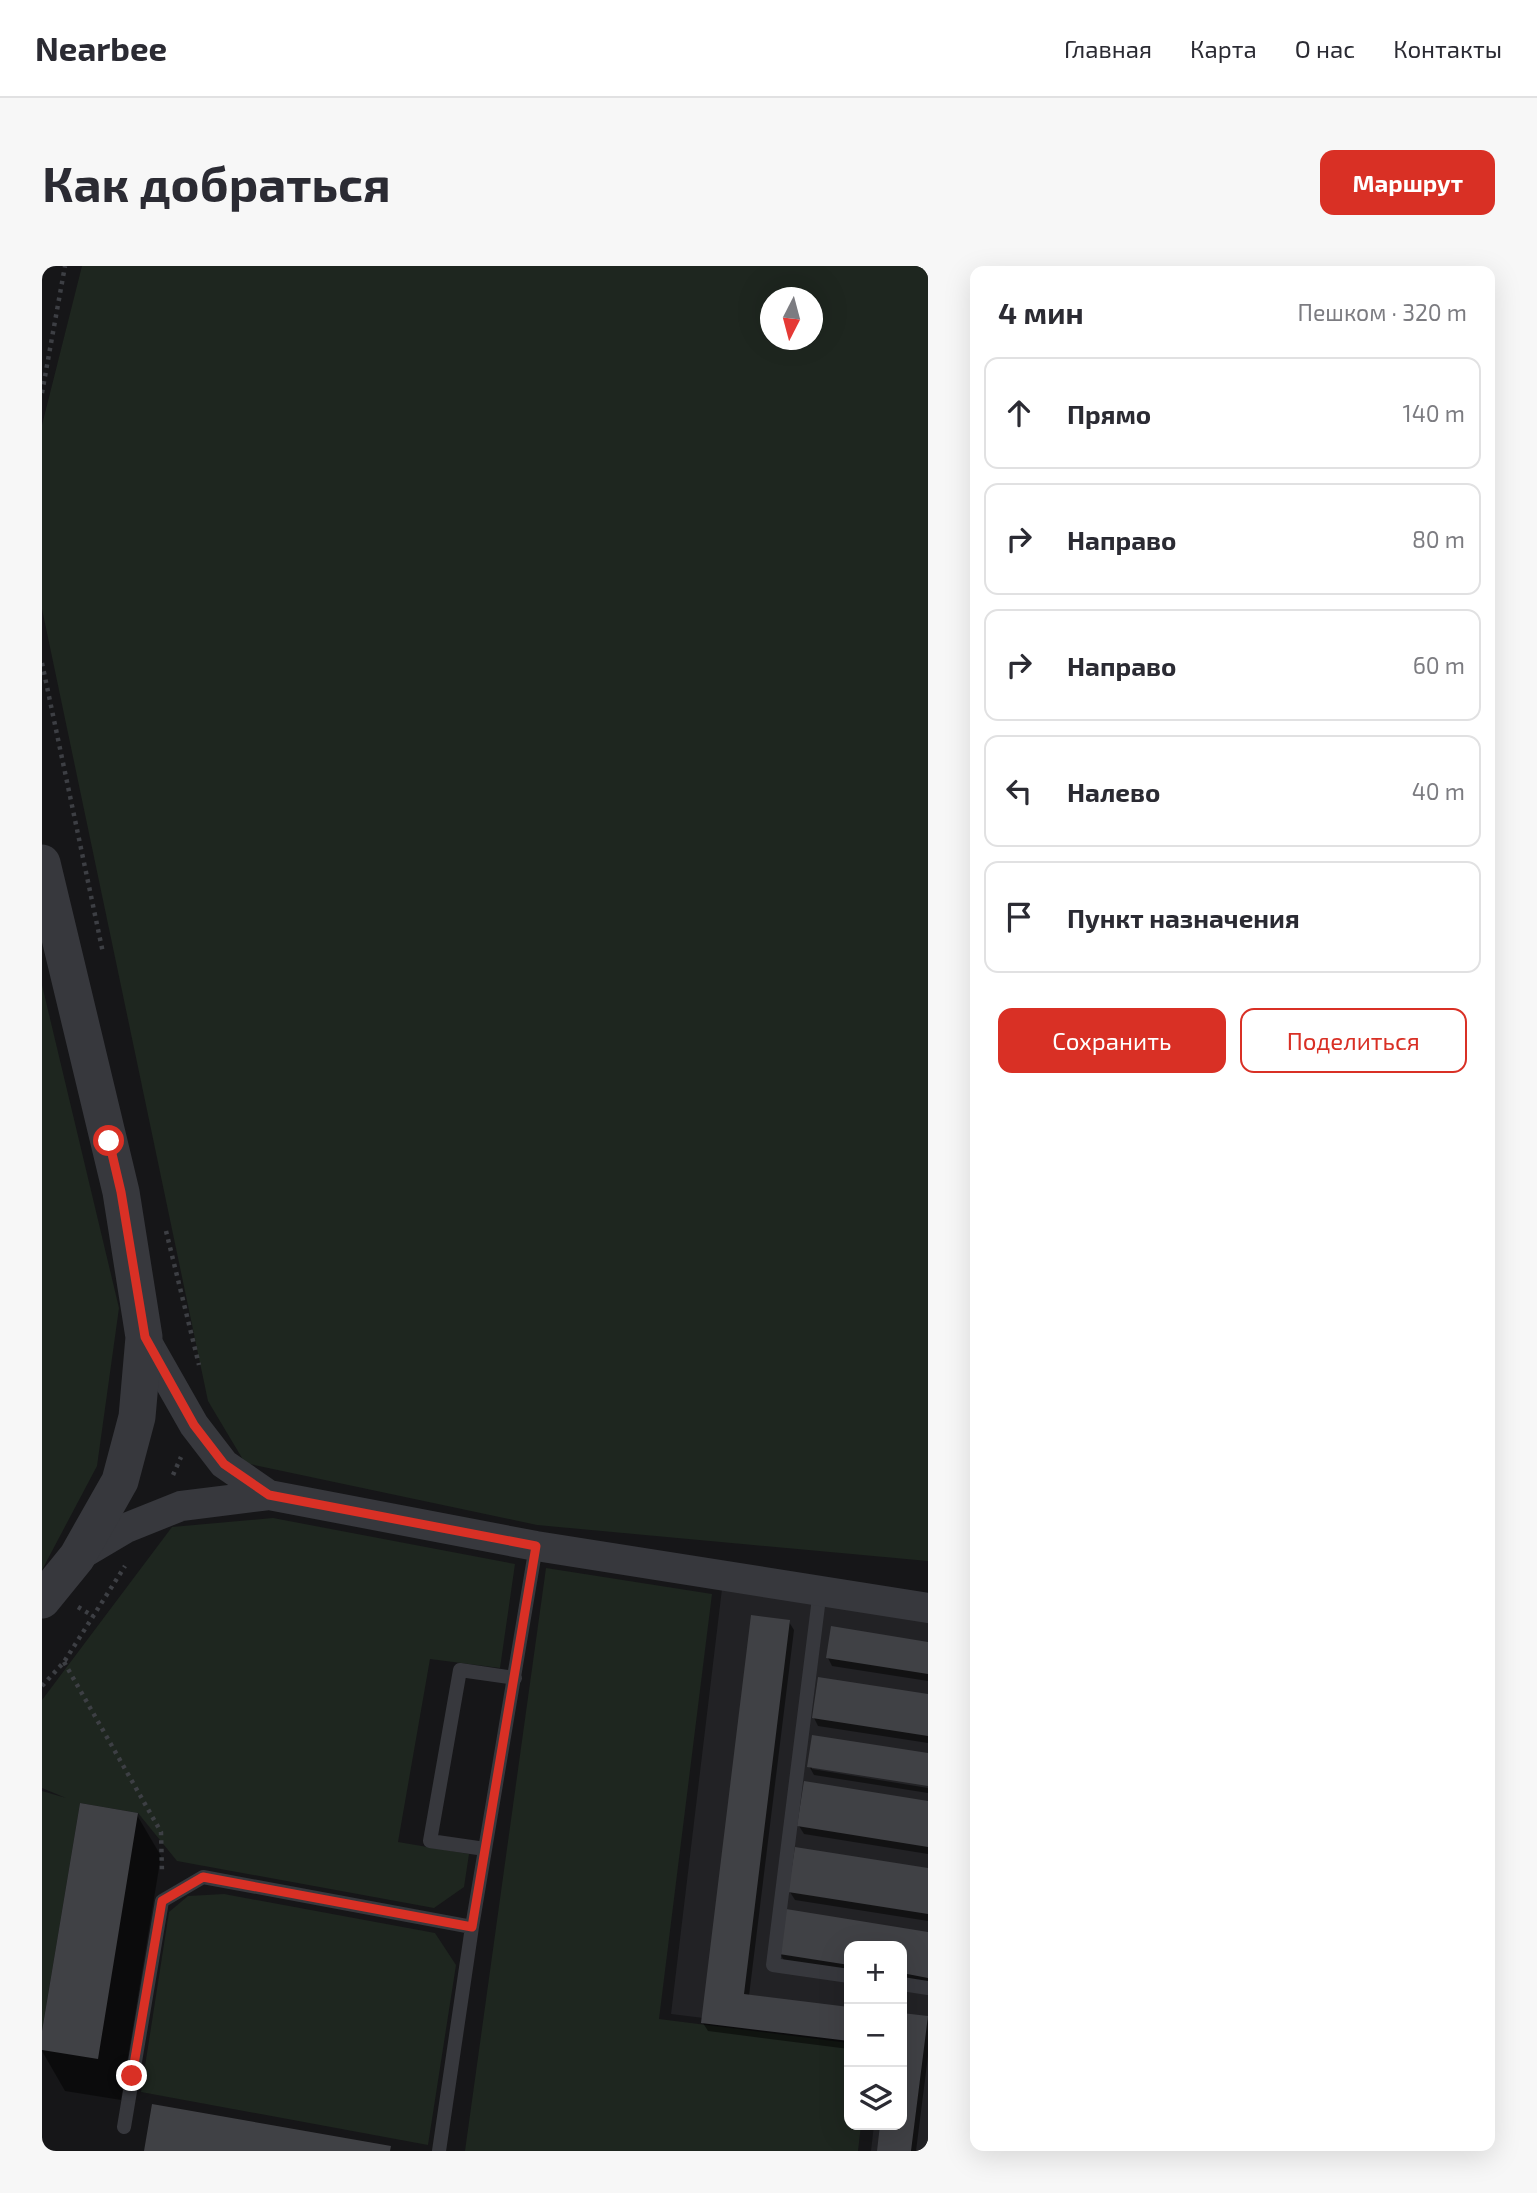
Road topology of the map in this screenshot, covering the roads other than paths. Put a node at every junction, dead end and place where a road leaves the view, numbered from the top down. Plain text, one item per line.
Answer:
1 (42, 863) edge
2 (145, 1337) junction
3 (269, 1495) junction
4 (536, 1546) junction
5 (77, 1557) junction
6 (820, 1590) junction
7 (42, 1600) edge
8 (928, 1608) edge
9 (515, 1678) junction
10 (485, 1849) junction
11 (472, 1927) junction
12 (844, 1975) edge
13 (907, 1985) edge
14 (928, 1988) edge
15 (124, 2127) dead end
16 (439, 2151) edge

1 - 2 street
2 - 3 street
2 - 5 street
3 - 4 street
3 - 5 street
4 - 6 street
4 - 9 lane
5 - 7 street
6 - 8 street
6 - 12 lane
9 - 10 lane
9 - 10 lane
10 - 11 lane
11 - 15 lane
11 - 16 lane
13 - 14 lane

